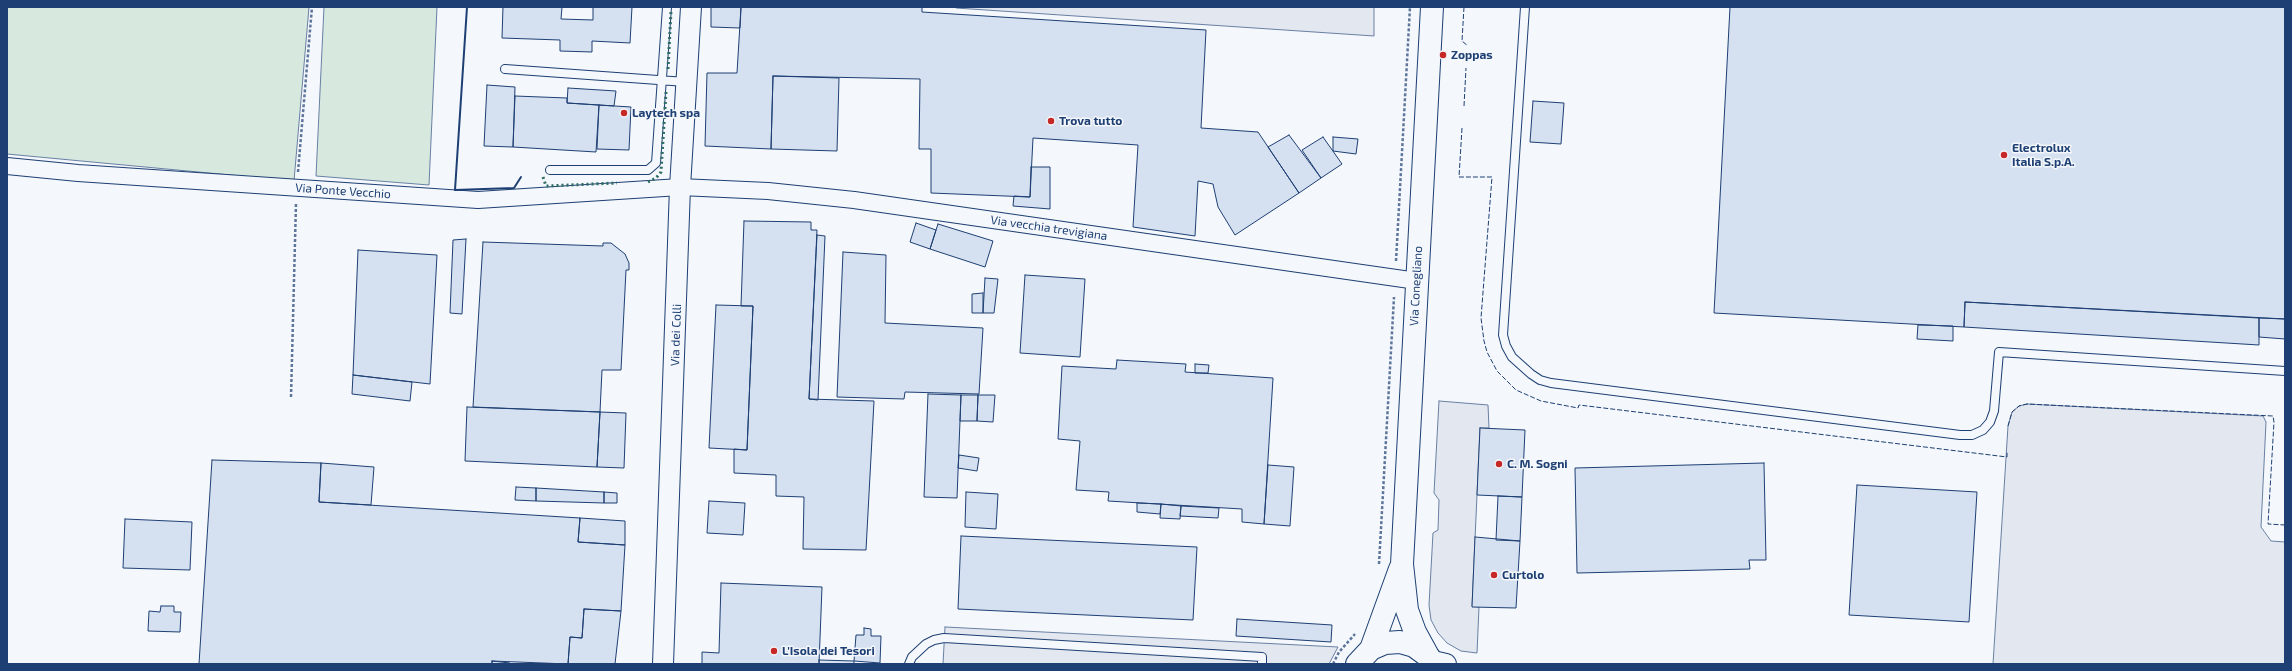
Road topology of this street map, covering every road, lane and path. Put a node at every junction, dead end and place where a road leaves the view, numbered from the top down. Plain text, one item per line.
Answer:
1 (312, 7) edge
2 (667, 7) edge
3 (691, 7) edge
4 (1410, 7) edge
5 (1432, 7) edge
6 (1525, 7) edge
7 (505, 69) dead end
8 (662, 81) junction
9 (687, 82) junction
10 (7, 166) edge
11 (550, 170) dead end
12 (680, 187) junction
13 (296, 188) junction
14 (1396, 261) dead end
15 (1416, 280) junction
16 (1394, 297) dead end
17 (2285, 371) edge
18 (291, 397) dead end
19 (1402, 564) junction
20 (1379, 566) dead end
21 (1364, 656) edge
22 (1435, 661) edge
23 (662, 664) edge
24 (909, 664) edge
25 (1262, 664) edge

1 - 13 path
2 - 8 lane
3 - 9 street, Via dei Colli
4 - 14 path
5 - 15 main road, Via Conegliano
6 - 17 lane
7 - 8 lane
8 - 9 lane
8 - 11 lane
9 - 12 street, Via dei Colli
10 - 13 street, Via Ponte Vecchio
12 - 13 street, Via Ponte Vecchio
12 - 15 street, Via vecchia trevigiana
12 - 23 street, Via dei Colli
13 - 18 path
15 - 19 main road, Via Conegliano
16 - 20 path
19 - 21 main road, Via Conegliano
19 - 22 main road, Via Conegliano
21 - 22 main road
24 - 25 lane

